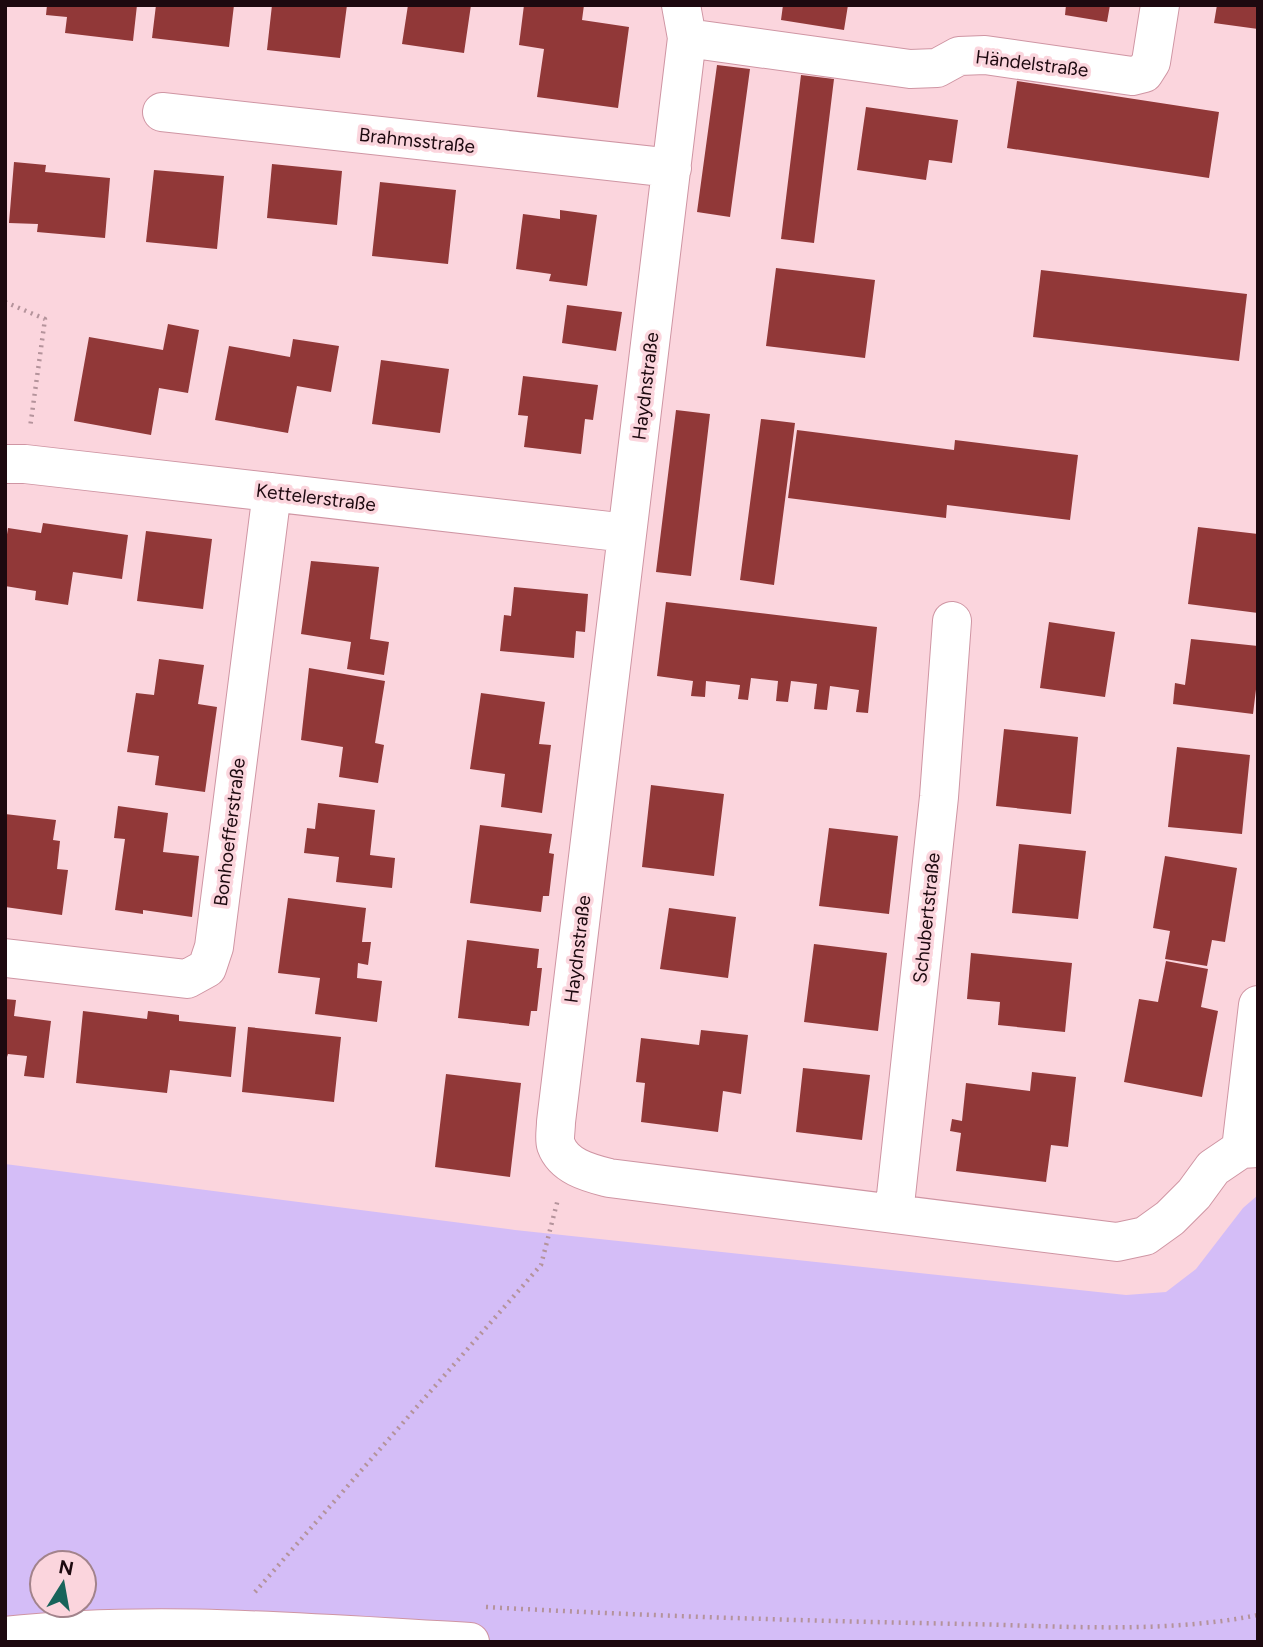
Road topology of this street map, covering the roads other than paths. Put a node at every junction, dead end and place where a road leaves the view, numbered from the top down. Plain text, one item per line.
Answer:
1 (1160, 5) edge
2 (684, 22) edge
3 (162, 112) dead end
4 (672, 167) junction
5 (15, 464) edge
6 (272, 492) junction
7 (627, 533) junction
8 (953, 621) dead end
9 (5, 958) edge
10 (1258, 1005) edge
11 (1249, 1148) edge
12 (894, 1214) junction
13 (472, 1624) edge
14 (5, 1636) edge

1 - 2 street, Händelstraße
2 - 4 street, Haydnstraße
3 - 4 street, Brahmsstraße
4 - 7 street, Haydnstraße
5 - 6 street, Kettelerstraße
6 - 7 street, Kettelerstraße
6 - 9 street, Bonhoefferstraße
7 - 12 street, Haydnstraße
8 - 12 street, Schubertstraße
10 - 11 street
11 - 12 street
13 - 14 street

